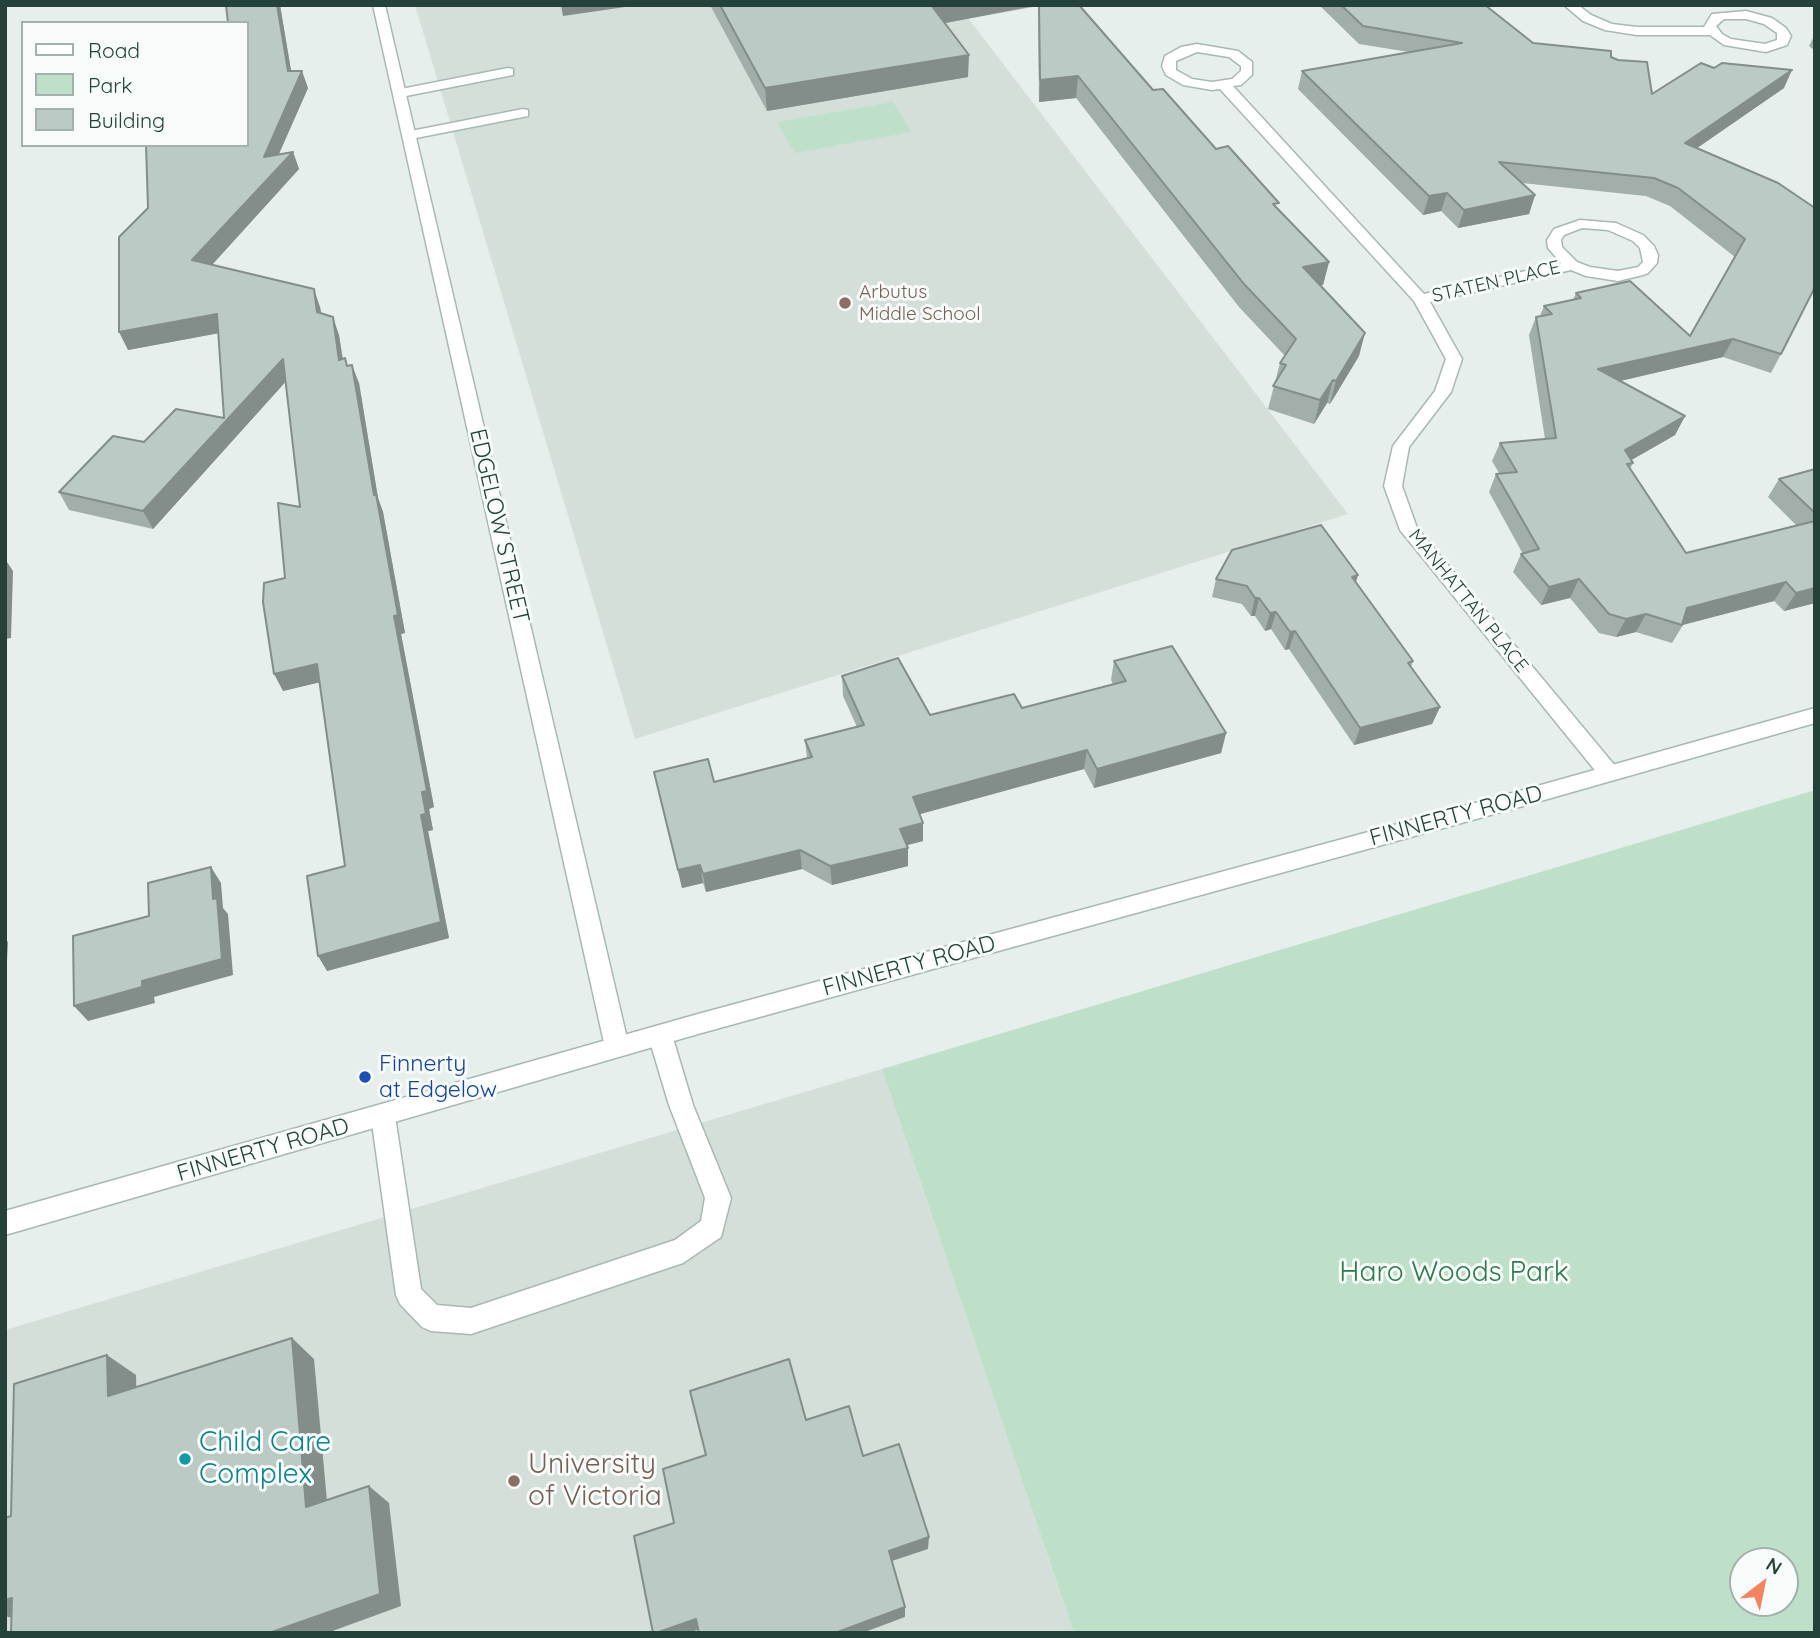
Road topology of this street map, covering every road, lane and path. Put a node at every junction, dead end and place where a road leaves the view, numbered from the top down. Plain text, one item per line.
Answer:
1 (379, 5) edge
2 (1570, 5) edge
3 (1712, 31) junction
4 (508, 72) dead end
5 (1224, 85) junction
6 (401, 93) junction
7 (523, 113) dead end
8 (411, 135) junction
9 (1572, 265) junction
10 (1421, 299) junction
11 (1815, 715) edge
12 (1609, 773) junction
13 (660, 1035) junction
14 (617, 1047) junction
15 (383, 1116) junction
16 (5, 1223) edge

1 - 6 street, EDGELOW STREET
2 - 3 street
3 - 3 street
4 - 6 street
5 - 5 street
5 - 10 street, MANHATTAN PLACE
6 - 8 street, EDGELOW STREET
7 - 8 street
8 - 14 street, EDGELOW STREET
9 - 9 street, STATEN PLACE
9 - 10 street, STATEN PLACE
10 - 12 street, MANHATTAN PLACE
11 - 12 street, FINNERTY ROAD
12 - 13 street, FINNERTY ROAD
13 - 14 street, FINNERTY ROAD
13 - 15 street
14 - 15 street, FINNERTY ROAD
15 - 16 street, FINNERTY ROAD

